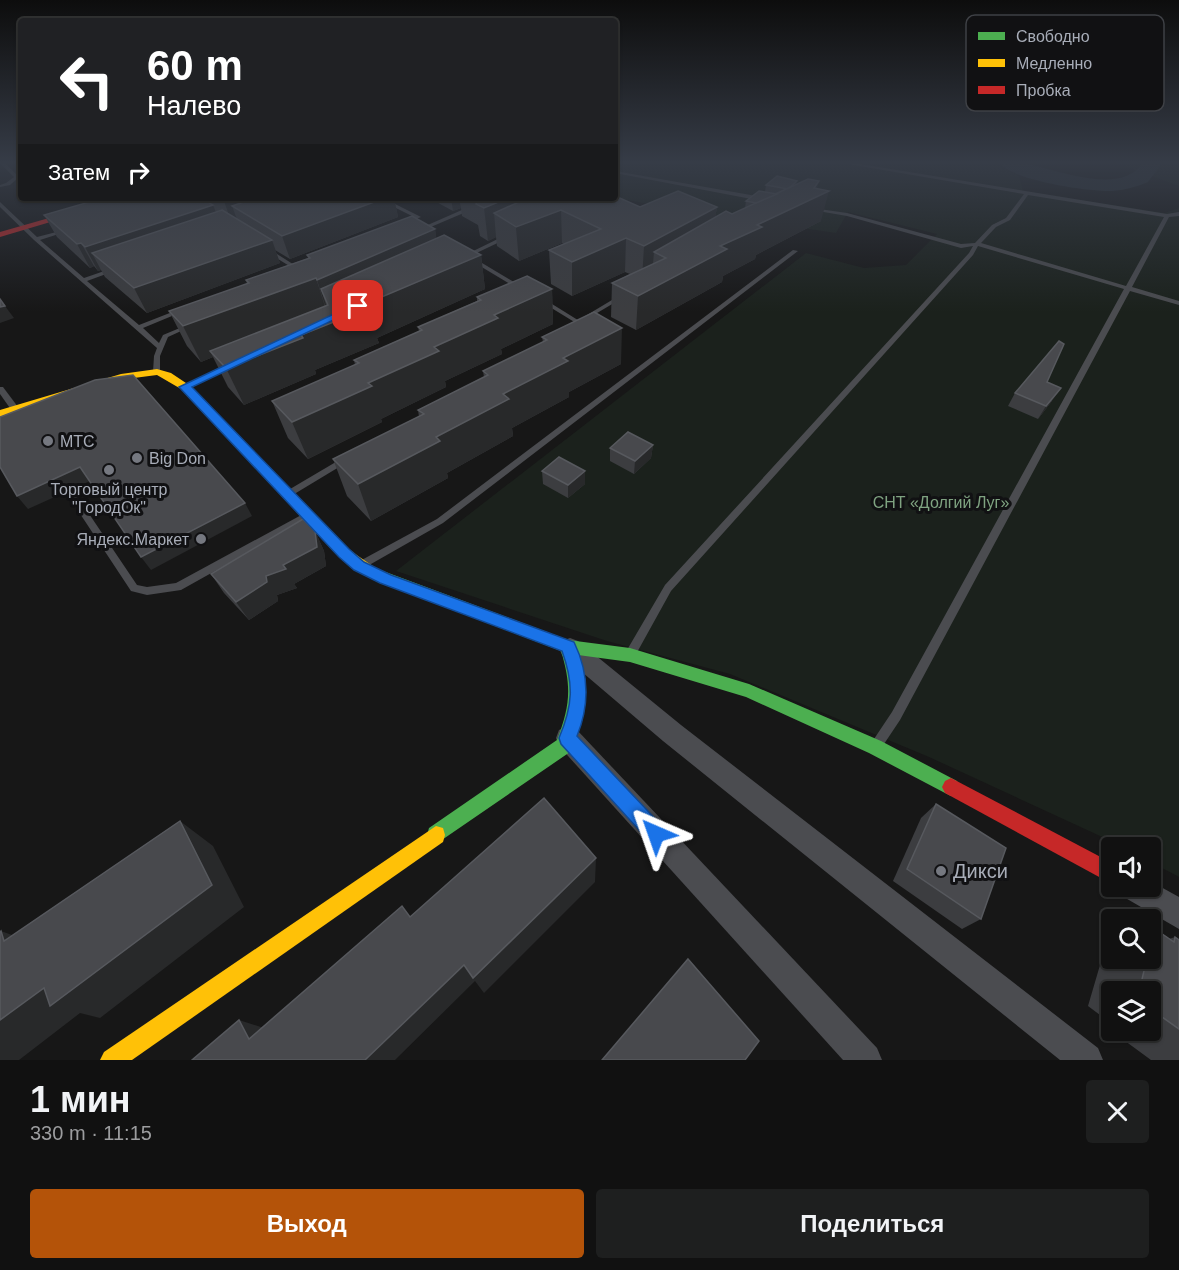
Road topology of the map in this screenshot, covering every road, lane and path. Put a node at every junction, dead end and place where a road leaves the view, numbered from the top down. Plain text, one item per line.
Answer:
1 (8, 212) edge
2 (77, 212) edge
3 (409, 212) edge
4 (461, 212) edge
5 (834, 212) edge
6 (1013, 212) edge
7 (1143, 212) edge
8 (1179, 214) edge
9 (1167, 216) junction
10 (397, 225) edge
11 (24, 228) junction
12 (69, 229) edge
13 (422, 229) junction
14 (411, 233) edge
15 (431, 234) dead end
16 (0, 235) edge
17 (510, 235) edge
18 (36, 239) junction
19 (976, 244) junction
20 (261, 246) edge
21 (458, 250) edge
22 (795, 251) dead end
23 (467, 256) junction
24 (456, 261) edge
25 (303, 262) edge
26 (126, 265) edge
27 (293, 266) junction
28 (282, 270) edge
29 (83, 280) junction
30 (1130, 289) junction
31 (528, 292) edge
32 (628, 293) edge
33 (538, 298) edge
34 (1179, 303) edge
35 (193, 306) edge
36 (197, 322) edge
37 (578, 322) junction
38 (138, 328) junction
39 (568, 328) edge
40 (160, 346) junction
41 (239, 361) edge
42 (157, 372) junction
43 (185, 387) junction
44 (0, 389) edge
45 (15, 409) junction
46 (0, 414) edge
47 (358, 453) edge
48 (288, 494) junction
49 (74, 498) dead end
50 (308, 515) junction
51 (359, 566) junction
52 (568, 647) junction
53 (630, 655) junction
54 (568, 738) junction
55 (875, 747) junction
56 (1101, 868) edge
57 (1150, 897) edge
58 (1179, 914) edge
59 (112, 1060) edge
60 (865, 1060) edge
61 (1086, 1060) edge

1 - 11 lane
2 - 11 street
3 - 10 lane
4 - 13 lane
5 - 19 lane
6 - 19 lane
7 - 9 lane
8 - 9 lane
9 - 30 lane
11 - 16 street
11 - 18 lane
12 - 18 lane
13 - 14 lane
13 - 15 lane
17 - 23 lane
18 - 29 lane
19 - 30 lane
19 - 53 lane
20 - 27 lane
21 - 23 lane
22 - 51 lane
23 - 24 lane
23 - 31 lane
25 - 27 lane
26 - 29 lane
27 - 28 lane
29 - 38 lane
30 - 34 lane
30 - 55 lane
32 - 37 lane
33 - 37 lane
35 - 38 lane
36 - 40 lane
37 - 39 lane
38 - 40 lane
40 - 42 lane
41 - 43 lane
42 - 43 street
42 - 45 street
43 - 48 street
44 - 45 lane
45 - 46 street
47 - 48 lane
48 - 50 street
49 - 50 lane
50 - 51 street
51 - 52 street
52 - 53 street
52 - 54 street
52 - 61 street
53 - 55 street
54 - 59 street
54 - 60 street
55 - 56 street
57 - 58 street

